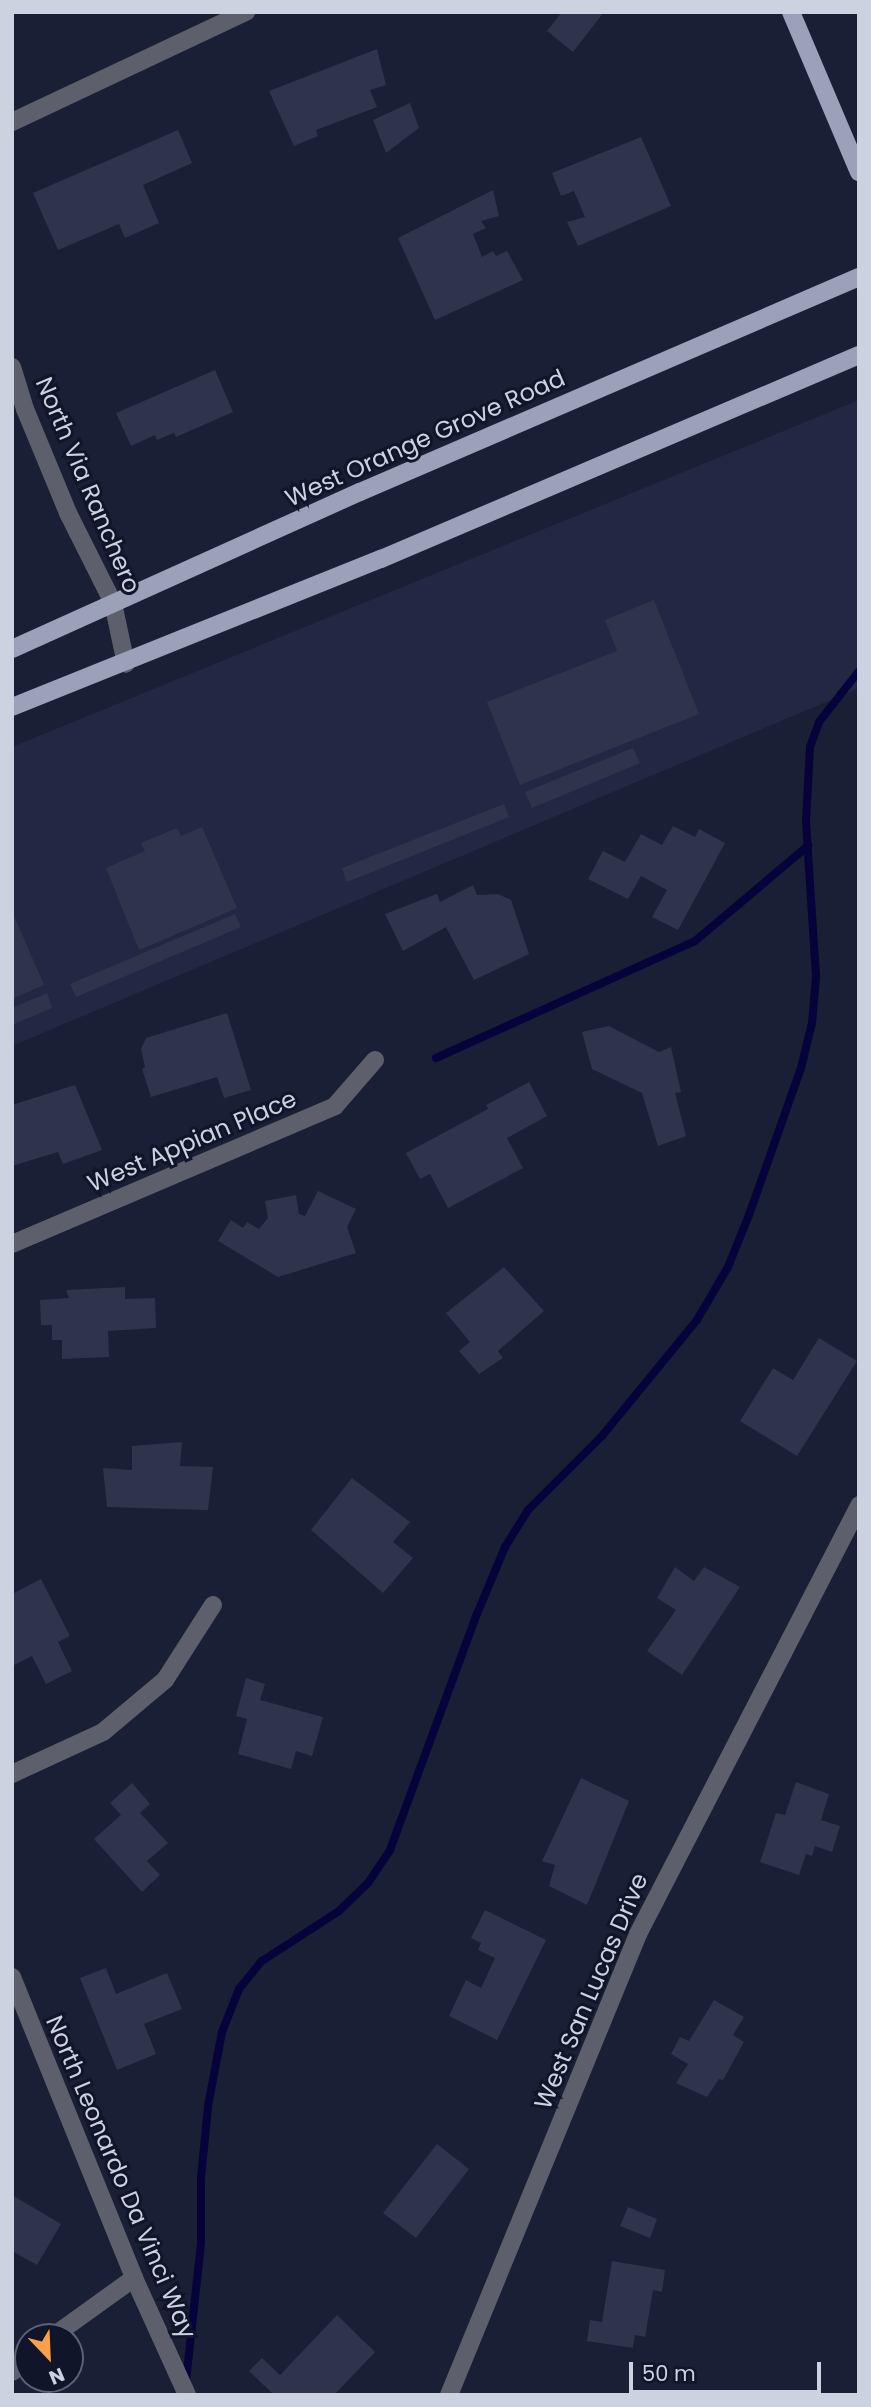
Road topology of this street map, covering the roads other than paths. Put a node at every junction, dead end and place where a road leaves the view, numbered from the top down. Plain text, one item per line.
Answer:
1 (246, 12) edge
2 (791, 12) edge
3 (12, 122) edge
4 (859, 172) edge
5 (859, 277) edge
6 (859, 355) edge
7 (12, 368) edge
8 (113, 603) junction
9 (12, 649) edge
10 (126, 664) junction
11 (12, 707) edge
12 (375, 1060) dead end
13 (12, 1244) edge
14 (859, 1505) edge
15 (213, 1605) dead end
16 (12, 1774) edge
17 (12, 1977) edge
18 (134, 2278) junction
19 (71, 2323) edge
20 (187, 2395) edge
21 (449, 2395) edge

1 - 3 street
2 - 4 main road
5 - 8 main road, West Orange Grove Road
6 - 10 main road
7 - 8 street, North Via Ranchero
8 - 9 main road, West Orange Grove Road
8 - 10 street, North Via Ranchero
10 - 11 main road
12 - 13 street, West Appian Place
14 - 21 street, West San Lucas Drive
15 - 16 street
17 - 18 street, North Leonardo Da Vinci Way
18 - 19 street
18 - 20 street, North Leonardo Da Vinci Way

